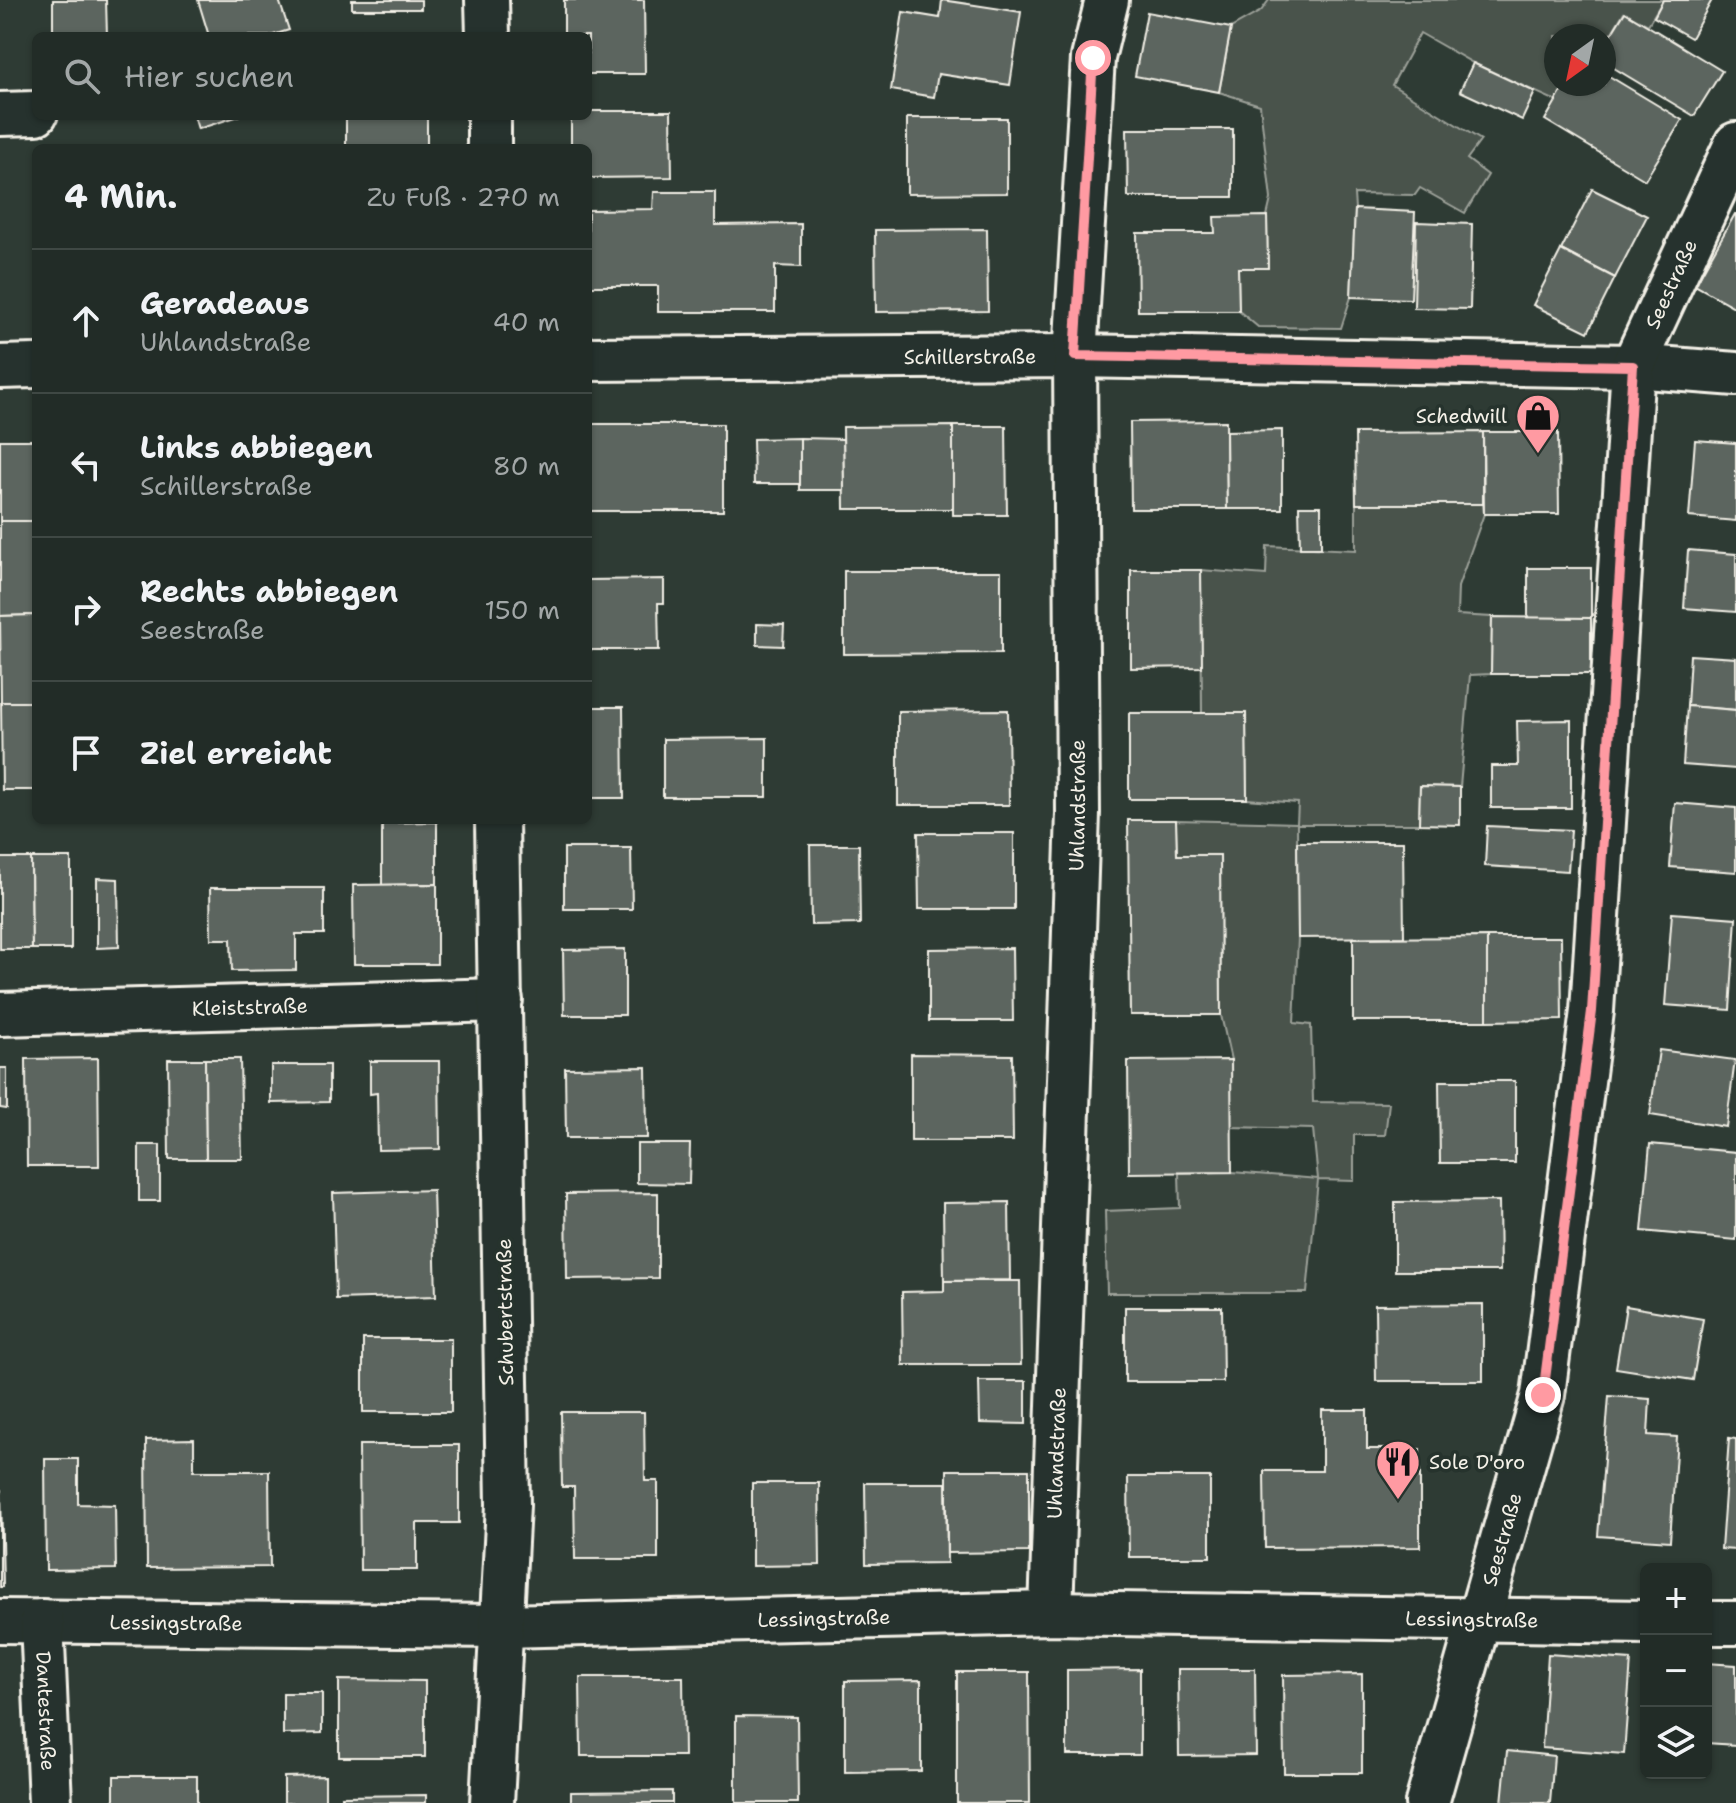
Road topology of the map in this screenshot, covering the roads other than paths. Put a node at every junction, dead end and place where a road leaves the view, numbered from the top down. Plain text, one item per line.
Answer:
1 (487, 0) edge
2 (1107, 0) edge
3 (488, 32) edge
4 (32, 113) edge
5 (0, 114) edge
6 (489, 120) edge
7 (489, 144) edge
8 (1736, 144) edge
9 (1075, 356) junction
10 (592, 359) edge
11 (32, 366) edge
12 (1633, 366) junction
13 (0, 367) edge
14 (1736, 374) edge
15 (497, 824) edge
16 (501, 1000) junction
17 (0, 1014) edge
18 (1051, 1613) junction
19 (1479, 1620) junction
20 (0, 1621) edge
21 (42, 1621) junction
22 (1640, 1622) edge
23 (1712, 1623) edge
24 (1736, 1623) edge
25 (502, 1626) junction
26 (50, 1803) edge
27 (492, 1803) edge
28 (1427, 1803) edge

1 - 3 street
2 - 9 street, Uhlandstraße
4 - 5 street
6 - 7 street
8 - 12 street, Seestraße
9 - 10 street, Schillerstraße
9 - 12 street, Schillerstraße
9 - 18 street, Uhlandstraße
11 - 13 street
12 - 14 street, Schillerstraße
12 - 19 street, Seestraße
15 - 16 street, Schubertstraße
16 - 17 street, Kleiststraße
16 - 25 street, Schubertstraße
18 - 19 street, Lessingstraße
18 - 25 street, Lessingstraße
19 - 22 street, Lessingstraße
19 - 28 street, Seestraße
20 - 21 street, Lessingstraße
21 - 25 street, Lessingstraße
21 - 26 street, Dantestraße
23 - 24 street
25 - 27 street, Schubertstraße

